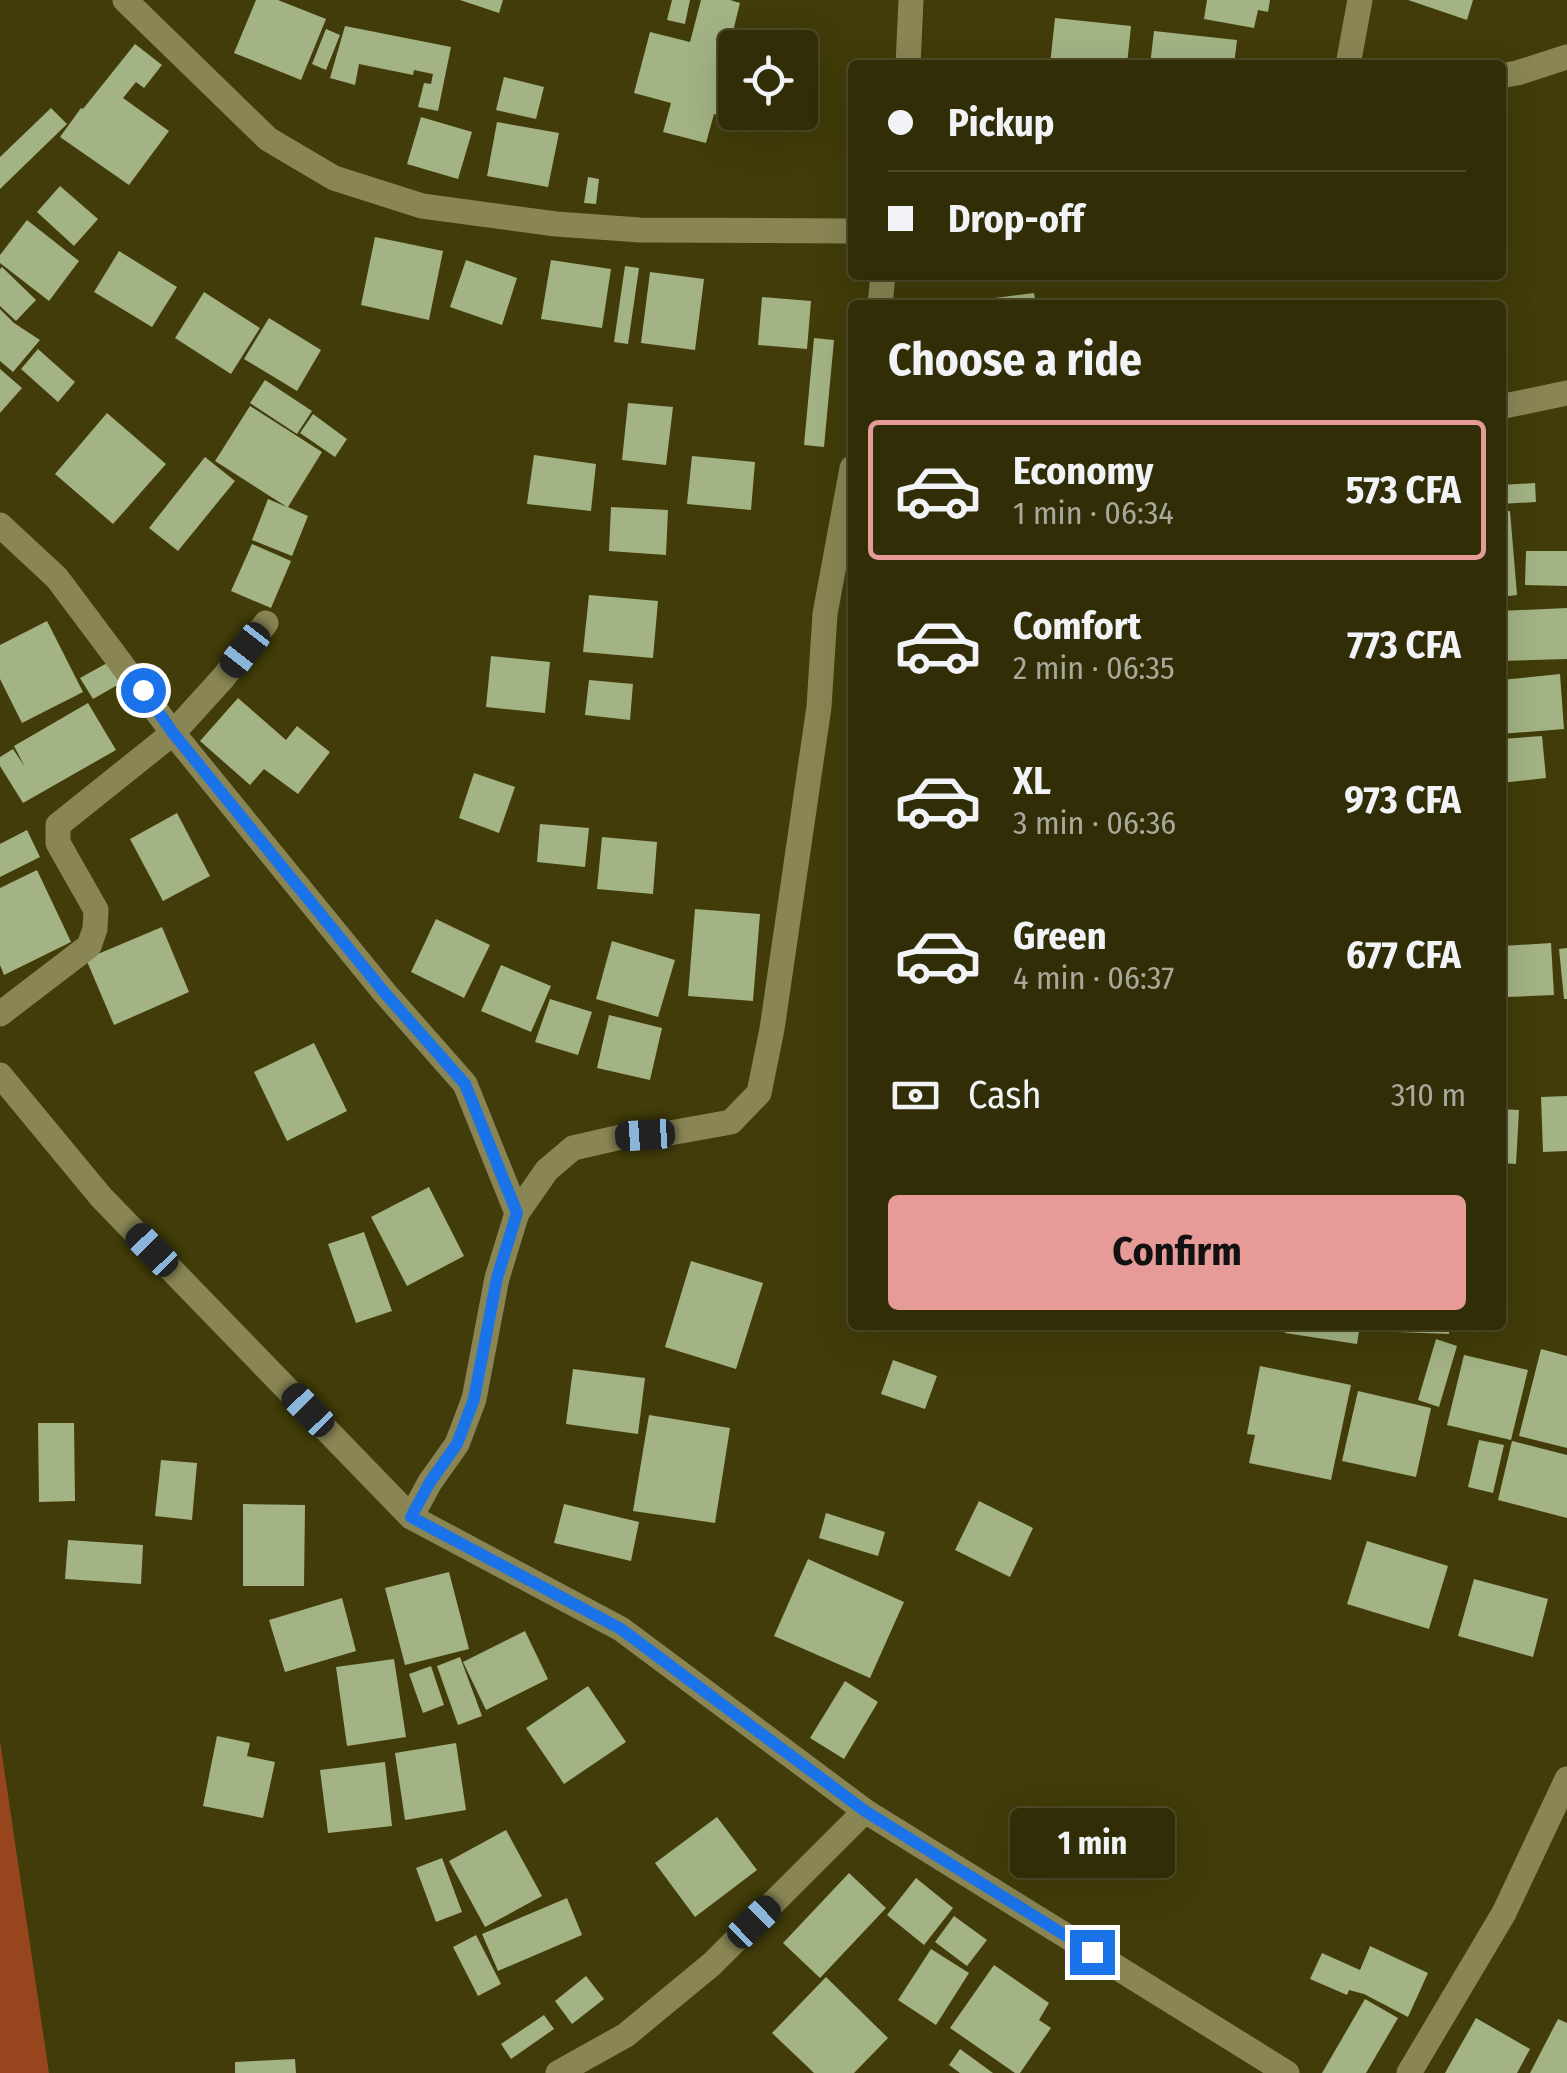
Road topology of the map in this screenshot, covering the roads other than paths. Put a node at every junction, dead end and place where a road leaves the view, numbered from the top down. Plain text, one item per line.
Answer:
1 (125, 0) edge
2 (911, 0) edge
3 (1360, 0) edge
4 (1567, 56) edge
5 (908, 60) edge
6 (1349, 60) edge
7 (1506, 75) edge
8 (848, 231) edge
9 (1567, 392) edge
10 (1506, 407) edge
11 (848, 499) edge
12 (0, 525) edge
13 (266, 623) dead end
14 (173, 733) junction
15 (0, 1014) edge
16 (0, 1074) edge
17 (517, 1213) junction
18 (411, 1517) junction
19 (1567, 1778) edge
20 (865, 1811) junction
21 (558, 2073) edge
22 (1287, 2073) edge
23 (1410, 2073) edge

1 - 8 street
2 - 5 street
3 - 6 street
4 - 7 street
9 - 10 street
11 - 17 street
12 - 14 street
13 - 14 street
14 - 15 street
14 - 17 street
16 - 18 street
17 - 18 street
18 - 20 street
19 - 23 street
20 - 21 street
20 - 22 street

